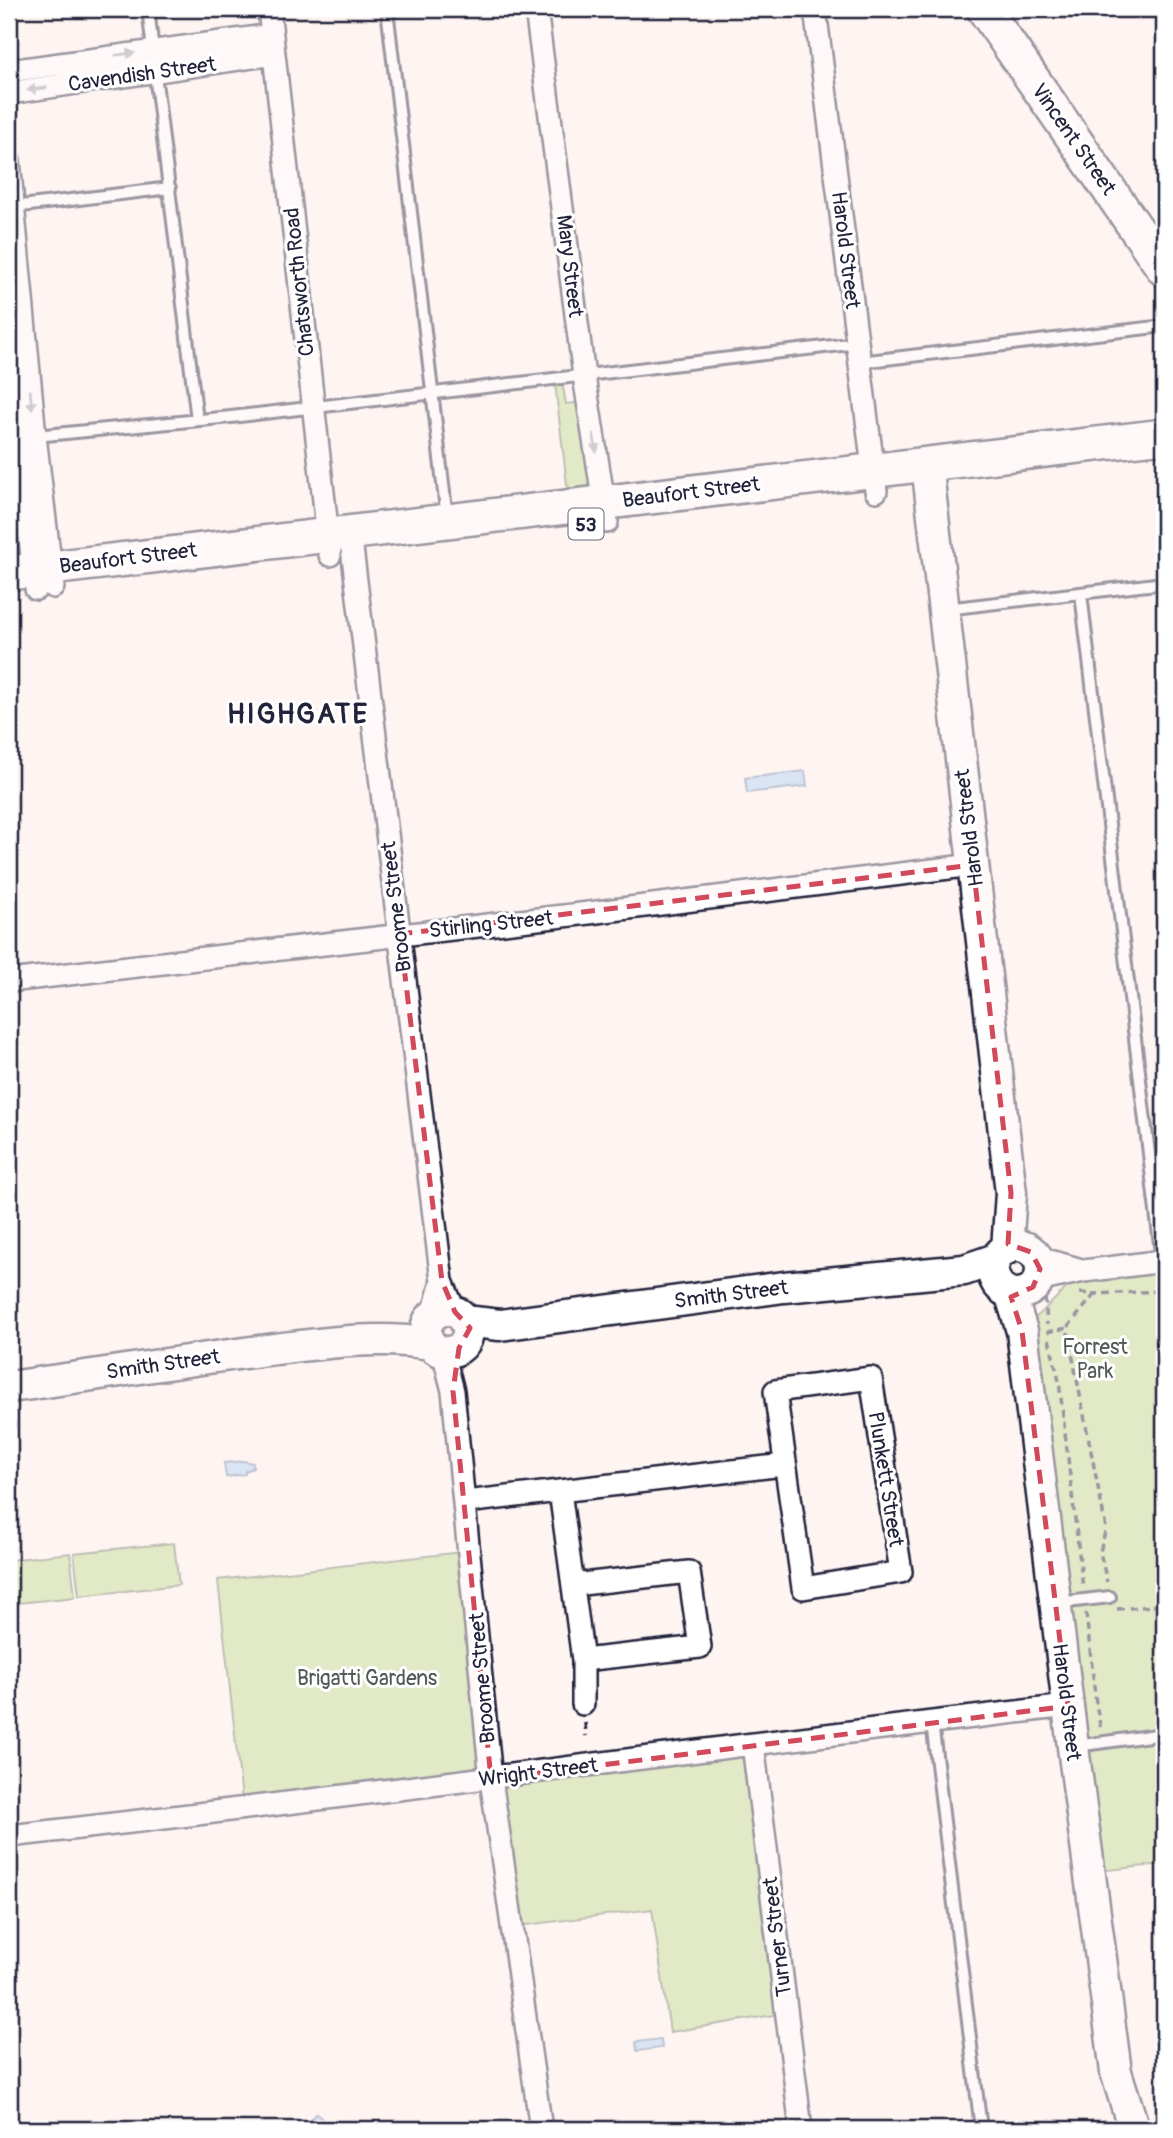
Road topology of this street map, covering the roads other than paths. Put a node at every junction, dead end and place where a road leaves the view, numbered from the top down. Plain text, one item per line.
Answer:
1 (148, 9) edge
2 (269, 9) edge
3 (387, 9) edge
4 (536, 9) edge
5 (815, 9) edge
6 (984, 9) edge
7 (1158, 9) edge
8 (1164, 17) edge
9 (273, 45) junction
10 (153, 50) junction
11 (9, 71) edge
12 (155, 73) junction
13 (9, 93) edge
14 (9, 161) edge
15 (170, 188) junction
16 (13, 207) junction
17 (1164, 268) edge
18 (1164, 326) edge
19 (859, 352) junction
20 (9, 367) edge
21 (584, 376) junction
22 (433, 393) junction
23 (313, 407) junction
24 (197, 420) junction
25 (35, 436) junction
26 (1164, 436) edge
27 (1164, 457) edge
28 (928, 474) junction
29 (875, 481) junction
30 (606, 512) junction
31 (447, 520) junction
32 (340, 543) junction
33 (32, 580) edge
34 (1164, 583) edge
35 (1082, 594) junction
36 (944, 610) junction
37 (973, 865) junction
38 (400, 934) junction
39 (9, 981) edge
40 (1163, 1261) edge
41 (1022, 1272) junction
42 (442, 1333) junction
43 (9, 1387) edge
44 (784, 1465) junction
45 (560, 1491) junction
46 (465, 1502) junction
47 (573, 1585) junction
48 (1110, 1597) road end
49 (1055, 1603) junction
50 (583, 1660) junction
51 (583, 1704) dead end
52 (1068, 1706) junction
53 (932, 1722) junction
54 (1164, 1734) edge
55 (753, 1744) junction
56 (1073, 1747) junction
57 (491, 1779) junction
58 (9, 1836) edge
59 (1116, 2072) junction
60 (541, 2129) edge
61 (801, 2129) edge
62 (981, 2129) edge
63 (1111, 2129) edge
64 (1134, 2129) edge

1 - 10 lane
2 - 9 street, Chatsworth Road
3 - 22 lane
4 - 21 street, Mary Street
5 - 19 street, Harold Street
6 - 17 main road, Vincent Street
7 - 8 lane
9 - 10 street, Cavendish Street
9 - 12 street, Cavendish Street
9 - 23 street, Chatsworth Road
11 -> 10 street, Cavendish Street
12 -> 13 street, Cavendish Street
12 - 15 lane
14 - 16 street
15 - 16 lane
15 - 24 lane
16 -> 25 street
18 - 19 lane
19 - 21 lane
19 - 29 street, Harold Street
20 - 33 street
21 - 22 lane
21 -> 30 street, Mary Street
22 - 23 lane
22 - 31 lane
23 - 24 lane
23 - 32 street, Chatsworth Road
24 - 25 lane
25 - 33 street
26 - 28 main road, Beaufort Street / 53
27 - 28 main road, Beaufort Street / 53
28 - 29 main road, Beaufort Street / 53
28 - 36 street, Harold Street
29 - 30 main road, Beaufort Street / 53
30 - 31 main road, Beaufort Street / 53
30 - 32 main road, Beaufort Street / 53
31 - 32 main road, Beaufort Street / 53
32 - 33 main road, Beaufort Street / 53
32 - 38 street, Broome Street
34 - 35 lane
35 - 36 lane
35 - 40 lane
36 - 37 street, Harold Street
37 - 38 street, Stirling Street
37 - 41 street, Harold Street
38 - 39 street, Stirling Street
38 - 42 street, Broome Street
40 - 41 street
41 - 42 street, Smith Street
41 - 49 street, Harold Street
42 - 43 street, Smith Street
42 - 46 street, Broome Street
44 - 44 street, Plunkett Street
44 - 45 street
45 - 46 street
45 - 47 street
46 - 57 street, Broome Street
47 - 50 street
47 - 50 street
48 - 49 lane
49 - 52 street, Harold Street
50 - 51 street
52 - 53 street, Wright Street
52 - 56 street, Harold Street
53 - 55 street, Wright Street
53 - 62 lane
54 - 56 lane
55 - 57 street, Wright Street
55 - 61 street, Turner Street
56 - 59 street, Harold Street
57 - 58 street, Wright Street
57 - 60 street, Broome Street
59 - 63 street, Harold Street
59 - 64 street, Harold Street

